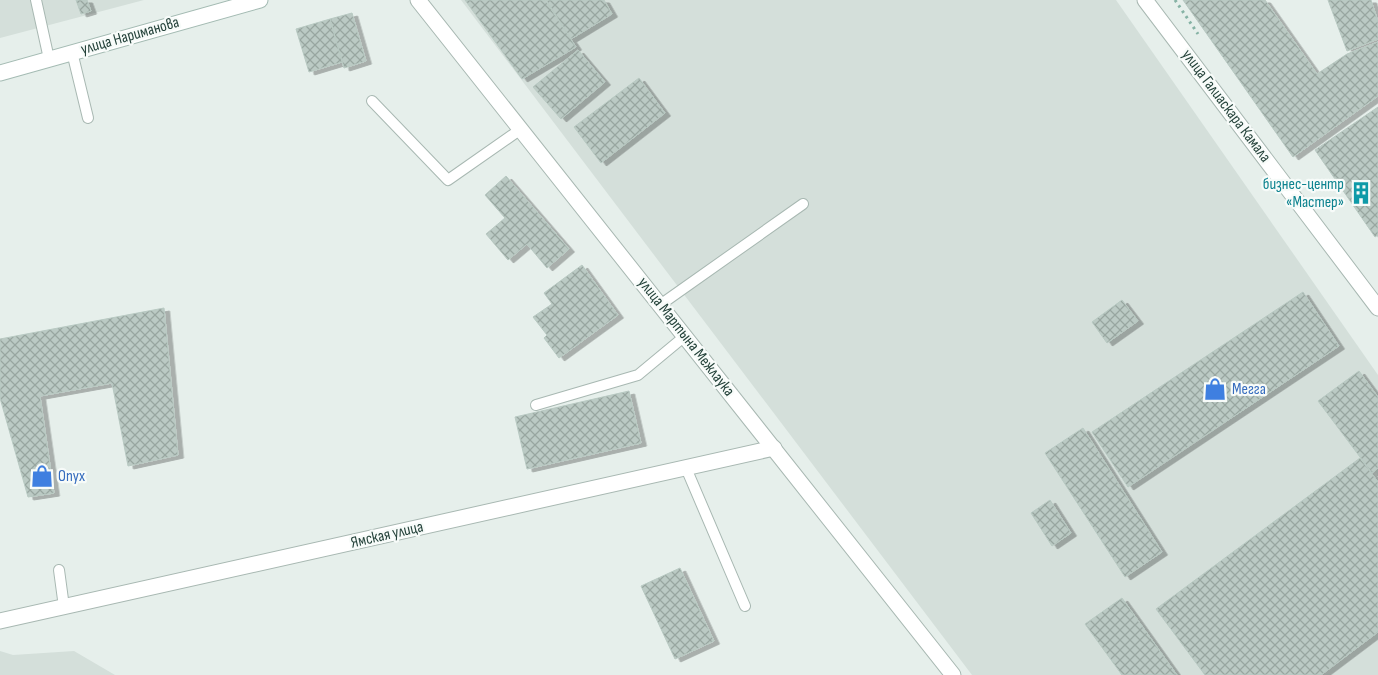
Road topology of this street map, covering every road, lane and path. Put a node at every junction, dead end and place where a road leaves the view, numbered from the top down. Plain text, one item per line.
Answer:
1 (36, 0) edge
2 (260, 0) edge
3 (418, 0) edge
4 (1146, 0) edge
5 (72, 52) junction
6 (49, 59) junction
7 (0, 73) edge
8 (372, 101) dead end
9 (88, 118) dead end
10 (521, 130) junction
11 (803, 204) dead end
12 (660, 305) junction
13 (1378, 308) edge
14 (685, 336) junction
15 (536, 405) dead end
16 (774, 448) junction
17 (686, 468) junction
18 (59, 570) dead end
19 (745, 606) dead end
20 (64, 607) junction
21 (0, 621) edge
22 (953, 675) edge

1 - 6 lane
2 - 5 street, улица Нариманова
3 - 10 street, улица Мартына Межлаука
4 - 13 street, улица Галиаскара Камала
5 - 6 street, улица Нариманова
5 - 9 lane
6 - 7 street, улица Нариманова
8 - 10 lane
10 - 12 street, улица Мартына Межлаука
11 - 12 lane
12 - 14 street, улица Мартына Межлаука
14 - 15 lane
14 - 16 street, улица Мартына Межлаука
16 - 17 street, Ямская улица
16 - 22 street, улица Мартына Межлаука
17 - 19 lane
17 - 20 street, Ямская улица
18 - 20 lane
20 - 21 street, Ямская улица

